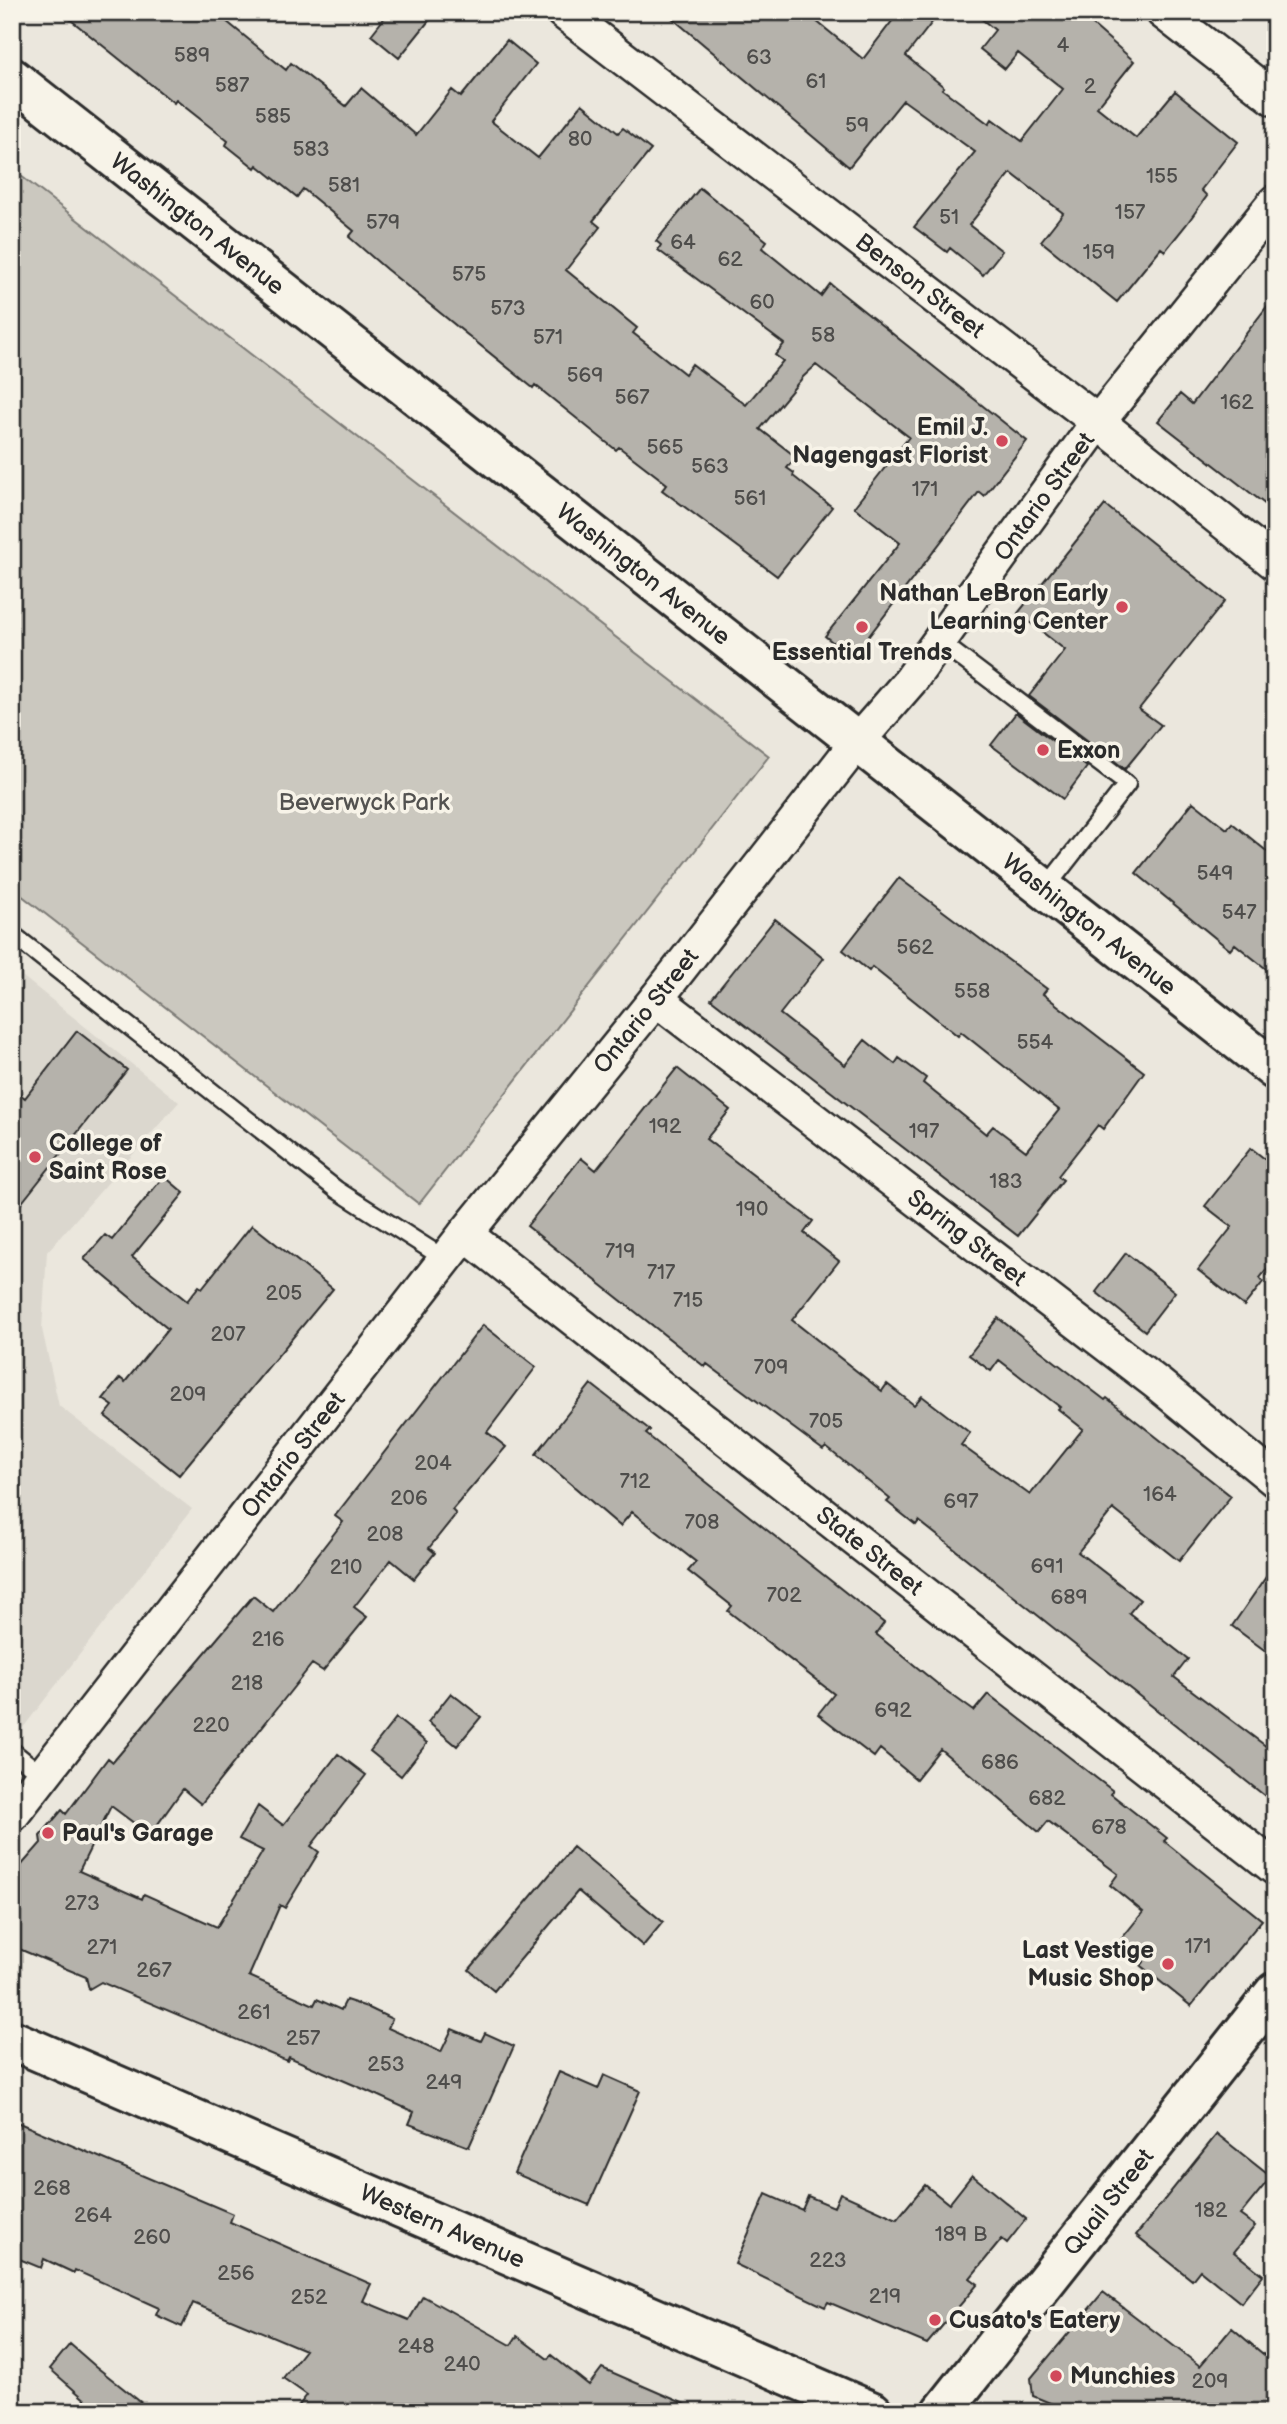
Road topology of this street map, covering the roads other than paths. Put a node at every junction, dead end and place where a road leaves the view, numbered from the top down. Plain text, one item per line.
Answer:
1 (563, 12) edge
2 (1164, 12) edge
3 (12, 78) edge
4 (1275, 99) edge
5 (1275, 202) edge
6 (1098, 422) junction
7 (1275, 563) edge
8 (939, 641) junction
9 (858, 741) junction
10 (1045, 890) junction
11 (12, 934) edge
12 (656, 999) junction
13 (1275, 1070) edge
14 (455, 1247) junction
15 (1275, 1479) edge
16 (12, 1751) edge
17 (43, 1776) junction
18 (12, 1815) edge
19 (1275, 1868) edge
20 (1275, 1993) edge
21 (12, 2040) edge
22 (873, 2412) edge
23 (942, 2412) edge

1 - 6 street, Benson Street
2 - 4 street
3 - 9 main road, Washington Avenue
5 - 6 street, Ontario Street
6 - 7 street, Benson Street
6 - 8 street, Ontario Street
8 - 9 street, Ontario Street
8 - 10 lane
9 - 10 main road, Washington Avenue
9 - 12 street, Ontario Street
10 - 13 main road, Washington Avenue
11 - 14 lane
12 - 14 street, Ontario Street
12 - 15 street, Spring Street
14 - 17 street, Ontario Street
14 - 19 street, State Street
16 - 17 lane
17 - 18 street, Ontario Street
20 - 23 main road, Quail Street
21 - 22 main road, Western Avenue

